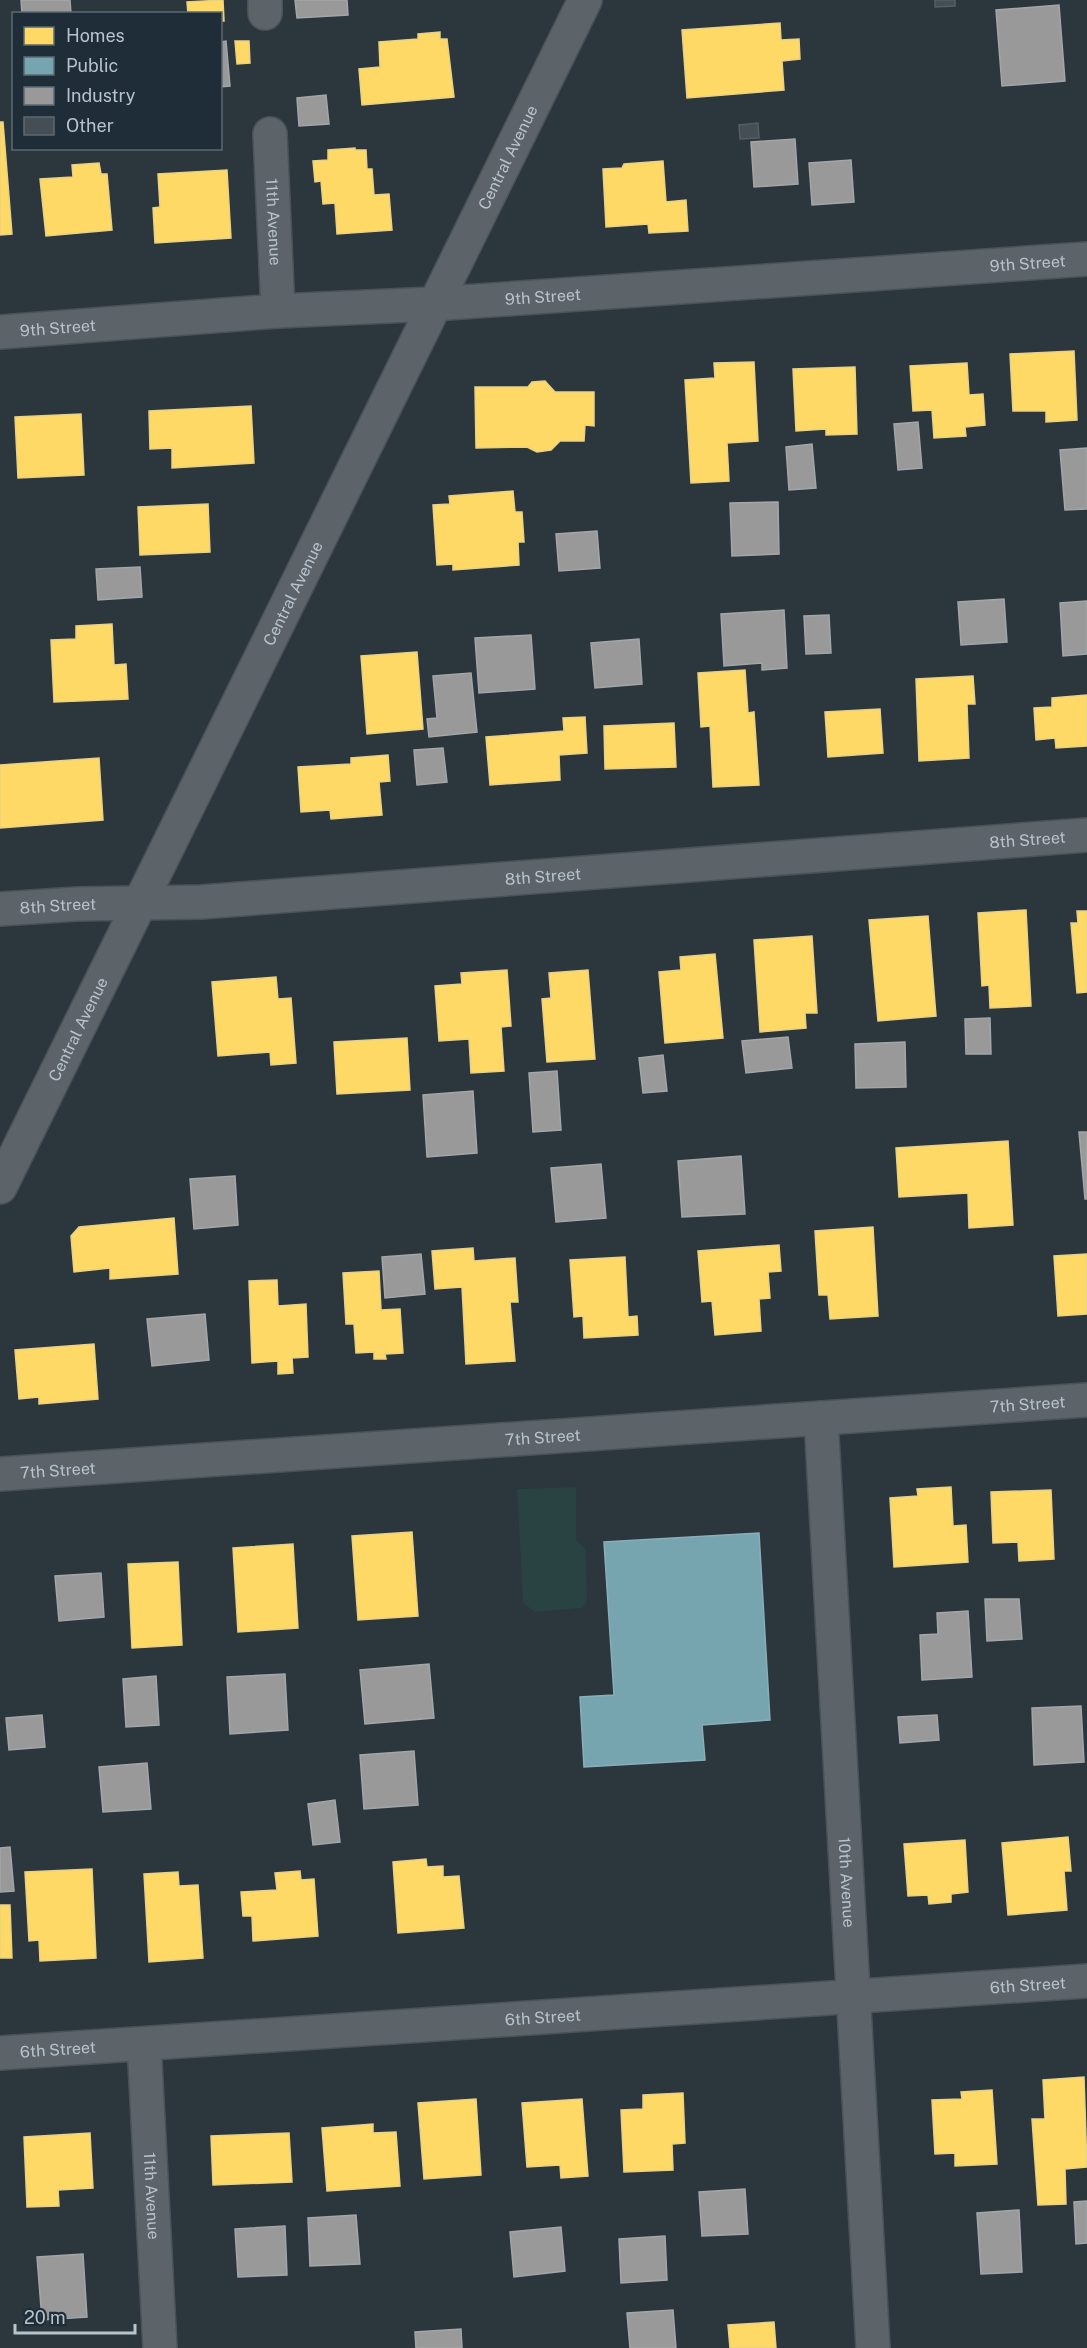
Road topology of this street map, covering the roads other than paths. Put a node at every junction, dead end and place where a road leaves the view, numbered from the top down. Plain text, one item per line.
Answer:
1 (585, 0) edge
2 (270, 134) dead end
3 (1087, 259) edge
4 (433, 304) junction
5 (278, 311) junction
6 (0, 332) edge
7 (1087, 835) edge
8 (138, 903) junction
9 (0, 909) edge
10 (0, 1187) edge
11 (1087, 1400) edge
12 (821, 1418) junction
13 (0, 1474) edge
14 (1087, 1981) edge
15 (854, 1997) junction
16 (144, 2044) junction
17 (0, 2053) edge
18 (159, 2348) edge
19 (873, 2348) edge

1 - 4 street, Central Avenue
2 - 5 street, 11th Avenue
3 - 4 street, 9th Street
4 - 5 street, 9th Street
4 - 8 street, Central Avenue
5 - 6 street, 9th Street
7 - 8 street, 8th Street
8 - 9 street, 8th Street
8 - 10 street, Central Avenue
11 - 12 street, 7th Street
12 - 13 street, 7th Street
12 - 15 street, 10th Avenue
14 - 15 street, 6th Street
15 - 16 street, 6th Street
15 - 19 street, 10th Avenue
16 - 17 street, 6th Street
16 - 18 street, 11th Avenue

